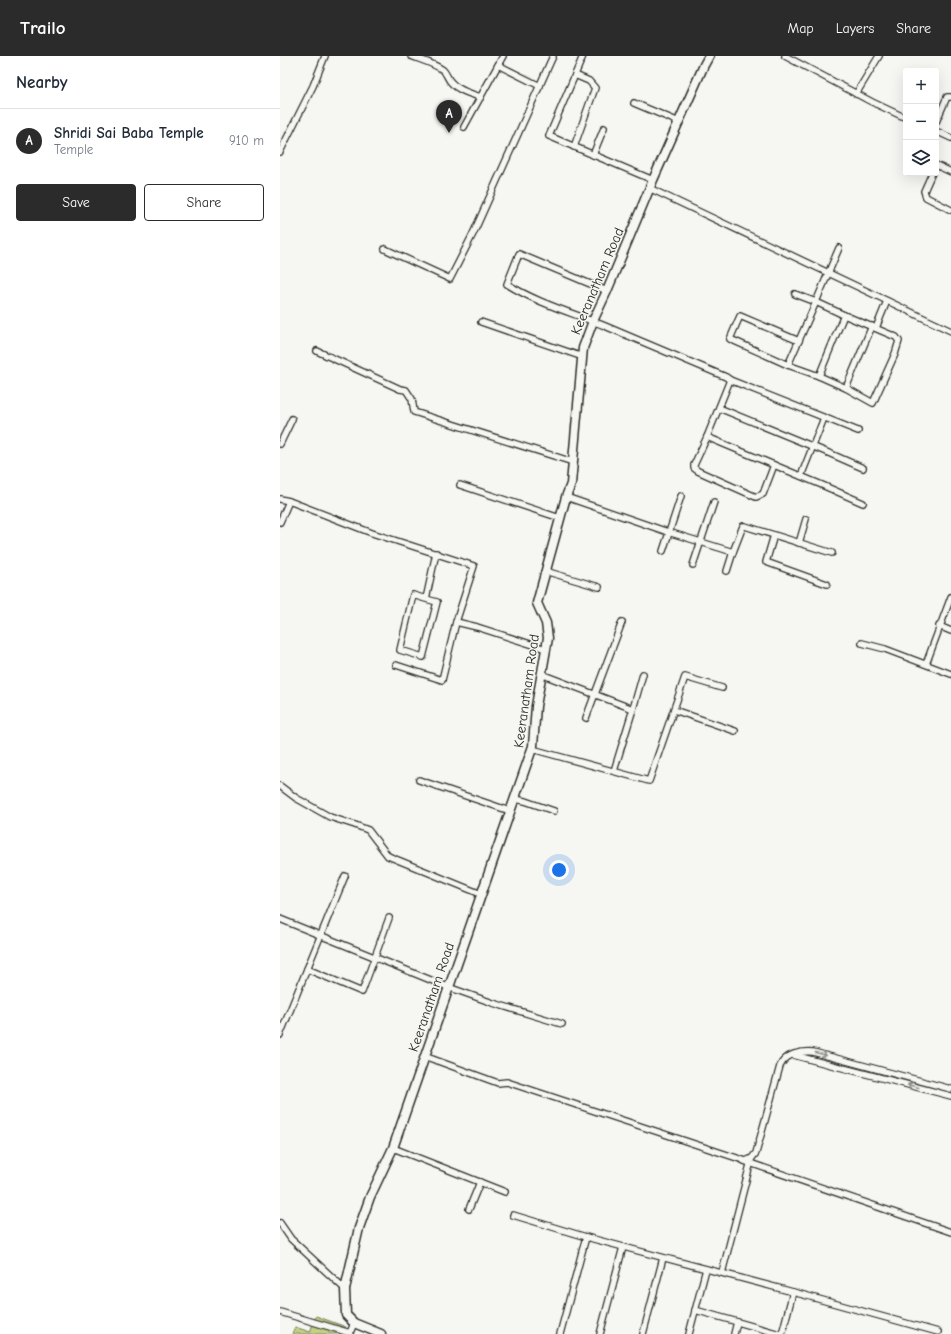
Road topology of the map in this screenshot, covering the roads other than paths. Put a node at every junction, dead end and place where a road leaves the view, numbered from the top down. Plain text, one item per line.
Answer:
1 (325, 56) edge
2 (410, 56) edge
3 (503, 56) edge
4 (553, 56) edge
5 (583, 56) edge
6 (709, 56) edge
7 (786, 56) edge
8 (880, 56) edge
9 (498, 65) junction
10 (575, 75) junction
11 (540, 86) junction
12 (856, 94) junction
13 (481, 97) junction
14 (951, 97) edge
15 (634, 103) dead end
16 (939, 115) edge
17 (903, 117) edge
18 (679, 122) junction
19 (464, 128) dead end
20 (604, 128) dead end
21 (939, 132) edge
22 (951, 138) edge
23 (574, 147) junction
24 (280, 152) edge
25 (593, 155) junction
26 (939, 166) edge
27 (951, 172) edge
28 (931, 176) edge
29 (651, 184) junction
30 (951, 210) edge
31 (839, 248) dead end
32 (385, 249) dead end
33 (828, 273) junction
34 (607, 291) junction
35 (796, 294) dead end
36 (887, 301) junction
37 (816, 302) junction
38 (844, 315) junction
39 (593, 321) junction
40 (481, 322) dead end
41 (874, 327) junction
42 (951, 331) edge
43 (799, 341) junction
44 (317, 351) dead end
45 (583, 357) junction
46 (788, 365) junction
47 (819, 376) junction
48 (730, 380) junction
49 (846, 388) junction
50 (719, 408) junction
51 (824, 418) junction
52 (292, 419) dead end
53 (858, 431) dead end
54 (706, 437) junction
55 (280, 444) edge
56 (813, 446) junction
57 (573, 462) junction
58 (774, 465) junction
59 (863, 468) dead end
60 (802, 476) junction
61 (460, 485) dead end
62 (566, 496) junction
63 (681, 496) dead end
64 (280, 499) edge
65 (289, 501) junction
66 (714, 502) dead end
67 (863, 504) dead end
68 (560, 518) junction
69 (806, 519) dead end
70 (280, 522) edge
71 (669, 533) junction
72 (774, 535) junction
73 (701, 542) junction
74 (799, 543) junction
75 (663, 550) dead end
76 (733, 552) junction
77 (436, 553) junction
78 (832, 553) dead end
79 (693, 565) dead end
80 (545, 571) junction
81 (727, 571) dead end
82 (827, 584) dead end
83 (599, 586) dead end
84 (951, 597) edge
85 (426, 599) junction
86 (456, 622) junction
87 (622, 622) dead end
88 (939, 626) junction
89 (951, 631) edge
90 (862, 643) dead end
91 (546, 649) junction
92 (926, 664) junction
93 (396, 665) dead end
94 (541, 674) junction
95 (643, 674) dead end
96 (951, 674) edge
97 (722, 688) dead end
98 (594, 694) junction
99 (633, 709) junction
100 (674, 710) junction
101 (586, 718) dead end
102 (735, 731) dead end
103 (532, 749) junction
104 (614, 772) junction
105 (419, 780) dead end
106 (280, 786) edge
107 (515, 799) junction
108 (510, 811) junction
109 (554, 811) dead end
110 (345, 876) dead end
111 (481, 894) junction
112 (389, 918) dead end
113 (280, 919) edge
114 (321, 936) junction
115 (374, 957) junction
116 (307, 969) junction
117 (448, 987) junction
118 (562, 1024) dead end
119 (280, 1035) edge
120 (793, 1055) junction
121 (424, 1056) junction
122 (951, 1089) edge
123 (951, 1096) edge
124 (392, 1148) junction
125 (751, 1160) junction
126 (480, 1182) junction
127 (505, 1192) dead end
128 (469, 1209) dead end
129 (514, 1215) dead end
130 (280, 1223) edge
131 (951, 1232) edge
132 (586, 1238) junction
133 (623, 1247) junction
134 (663, 1258) junction
135 (706, 1269) junction
136 (722, 1273) junction
137 (345, 1289) junction
138 (792, 1292) junction
139 (695, 1310) junction
140 (280, 1312) edge
141 (738, 1322) junction
142 (354, 1323) junction
143 (938, 1332) dead end
144 (381, 1334) edge
145 (560, 1334) edge
146 (600, 1334) edge
147 (643, 1334) edge
148 (689, 1334) edge
149 (734, 1334) edge
150 (781, 1334) edge

1 - 24 street
2 - 13 street
3 - 9 street
4 - 11 street
5 - 10 street
6 - 18 street, Keeranatham Road
7 - 12 street
8 - 12 street
9 - 11 street
9 - 13 street
10 - 23 street
10 - 23 street
11 - 32 street
12 - 17 street
13 - 19 street
14 - 16 street
15 - 18 street
18 - 29 street, Keeranatham Road
20 - 25 street
21 - 22 street
23 - 25 street
25 - 29 street
26 - 27 street
28 - 30 street
29 - 33 street
29 - 34 street, Keeranatham Road
31 - 33 street
33 - 36 street
33 - 37 street
34 - 39 street, Keeranatham Road
34 - 39 street
35 - 37 street
36 - 41 street
36 - 42 street
37 - 38 street
37 - 43 street
38 - 41 street
38 - 47 street
39 - 45 street, Keeranatham Road
39 - 48 street
40 - 45 street
41 - 49 street
41 - 49 street
43 - 46 street
43 - 46 street
44 - 57 street
45 - 57 street, Keeranatham Road
46 - 47 street
47 - 49 street
48 - 50 street
48 - 51 street
50 - 54 street
50 - 56 street
51 - 53 street
51 - 56 street
52 - 55 street
54 - 58 street
54 - 58 street
56 - 59 street
56 - 60 street
57 - 62 street, Keeranatham Road
58 - 60 street
60 - 67 street
61 - 68 street
62 - 68 street, Keeranatham Road
62 - 71 street
63 - 71 street
64 - 65 street
65 - 70 street
65 - 77 street
66 - 73 street
68 - 80 street, Keeranatham Road
69 - 74 street
71 - 73 street
71 - 75 street
72 - 74 street
72 - 76 street
72 - 82 street
73 - 76 street
73 - 79 street
74 - 78 street
76 - 81 street
77 - 85 street
77 - 86 street
80 - 83 street
80 - 91 street, Keeranatham Road
84 - 88 street
85 - 85 street
86 - 91 street
86 - 93 street
87 - 98 street
88 - 89 street
88 - 92 street
90 - 92 street
91 - 94 street, Keeranatham Road
92 - 96 street
94 - 98 street
94 - 103 street, Keeranatham Road
95 - 99 street
97 - 100 street
98 - 99 street
98 - 101 street
99 - 104 street
100 - 102 street
100 - 104 street
103 - 104 street
103 - 107 street, Keeranatham Road
105 - 108 street
106 - 111 street
107 - 108 street, Keeranatham Road
107 - 109 street
108 - 111 street, Keeranatham Road
110 - 114 street
111 - 117 street, Keeranatham Road
112 - 115 street
113 - 114 street
114 - 115 street
114 - 116 street
115 - 116 street
115 - 117 street
116 - 119 street
117 - 118 street
117 - 121 street, Keeranatham Road
120 -> 122 street
123 -> 120 street
120 - 125 street
121 - 124 street, Keeranatham Road
121 - 125 street
124 - 126 street
124 - 137 street, Keeranatham Road
125 - 131 street
125 - 136 street
126 - 127 street
126 - 128 street
129 - 132 street
130 - 137 street
132 - 133 street
132 - 145 street
133 - 134 street
133 - 146 street
134 - 135 street
134 - 147 street
135 - 136 street
135 - 139 street
136 - 138 street
137 - 142 street, Keeranatham Road
138 - 143 street
138 - 150 street
139 - 141 street
139 - 148 street
140 - 142 street
141 - 149 street
141 - 150 street
142 - 144 street

